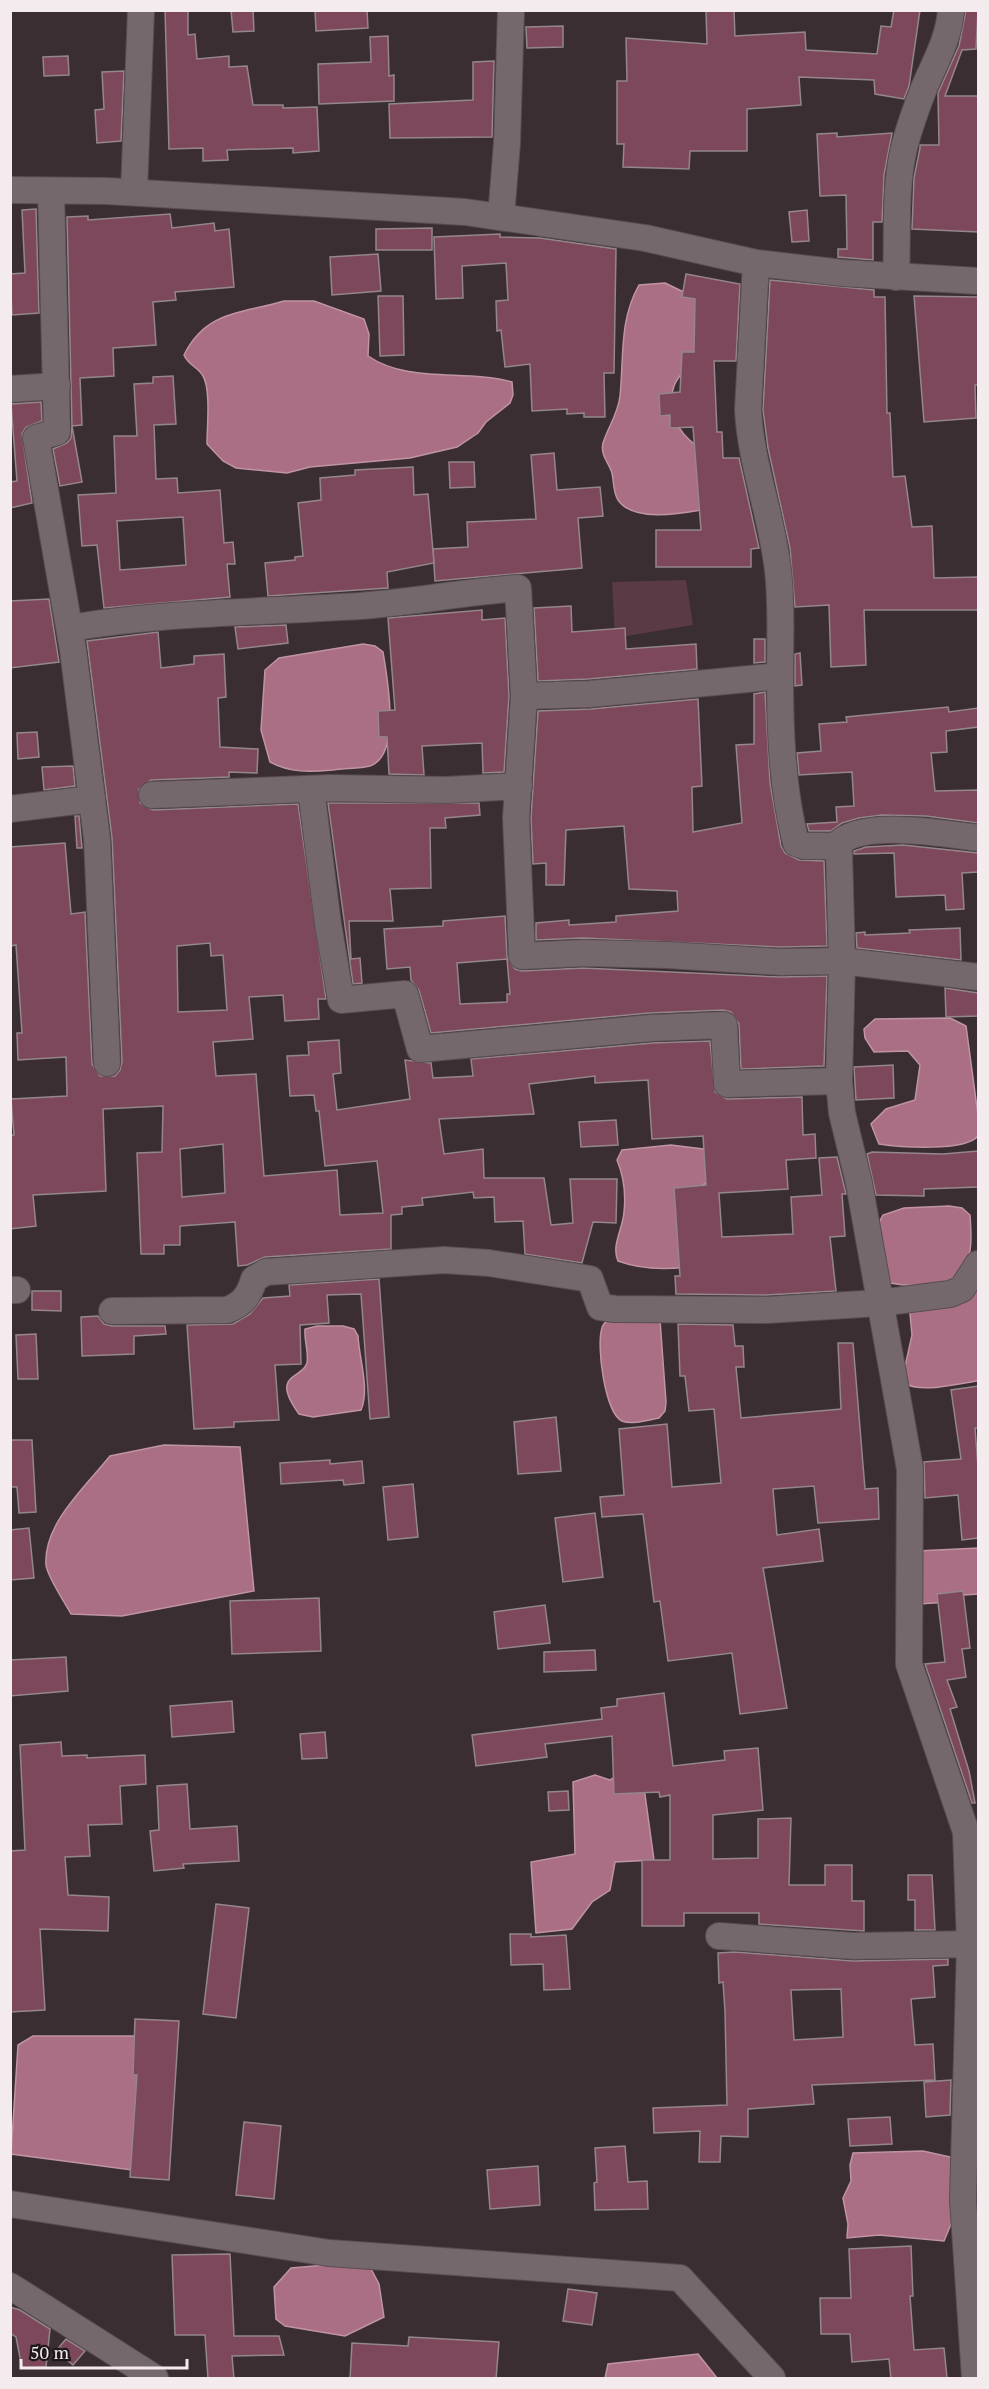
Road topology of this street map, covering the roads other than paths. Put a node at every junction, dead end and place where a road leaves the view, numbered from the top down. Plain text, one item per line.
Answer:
1 (141, 10) edge
2 (511, 10) edge
3 (951, 10) edge
4 (10, 190) edge
5 (51, 191) junction
6 (134, 192) junction
7 (501, 217) junction
8 (756, 263) junction
9 (896, 277) junction
10 (978, 281) edge
11 (57, 386) junction
12 (10, 389) edge
13 (70, 628) junction
14 (780, 676) junction
15 (524, 696) junction
16 (519, 786) junction
17 (311, 789) junction
18 (152, 795) dead end
19 (92, 799) junction
20 (10, 808) edge
21 (978, 838) edge
22 (836, 846) junction
23 (842, 961) junction
24 (978, 977) edge
25 (107, 1063) dead end
26 (840, 1081) junction
27 (978, 1264) edge
28 (879, 1303) junction
29 (112, 1311) dead end
30 (719, 1936) dead end
31 (974, 1944) edge
32 (10, 2204) edge
33 (10, 2286) edge
34 (155, 2379) edge
35 (772, 2379) edge
36 (975, 2379) edge

1 - 6 street
2 - 7 street
3 - 9 street
4 - 5 street
5 - 6 street
5 - 11 street
6 - 7 street
7 - 8 street
8 - 9 street
8 - 14 street
9 - 10 street
11 - 12 street
11 - 13 street
13 - 15 street
13 - 19 street
14 - 15 street
14 - 22 street
15 - 16 street
16 - 17 street
16 - 23 street
17 - 18 street
17 - 26 street
19 - 20 street
19 - 25 street
21 - 22 street
22 - 23 street
23 - 24 street
23 - 26 street
26 - 28 street
27 - 28 street
28 - 29 street
28 - 31 street
30 - 31 street
31 - 36 street
32 - 35 street
33 - 34 street

